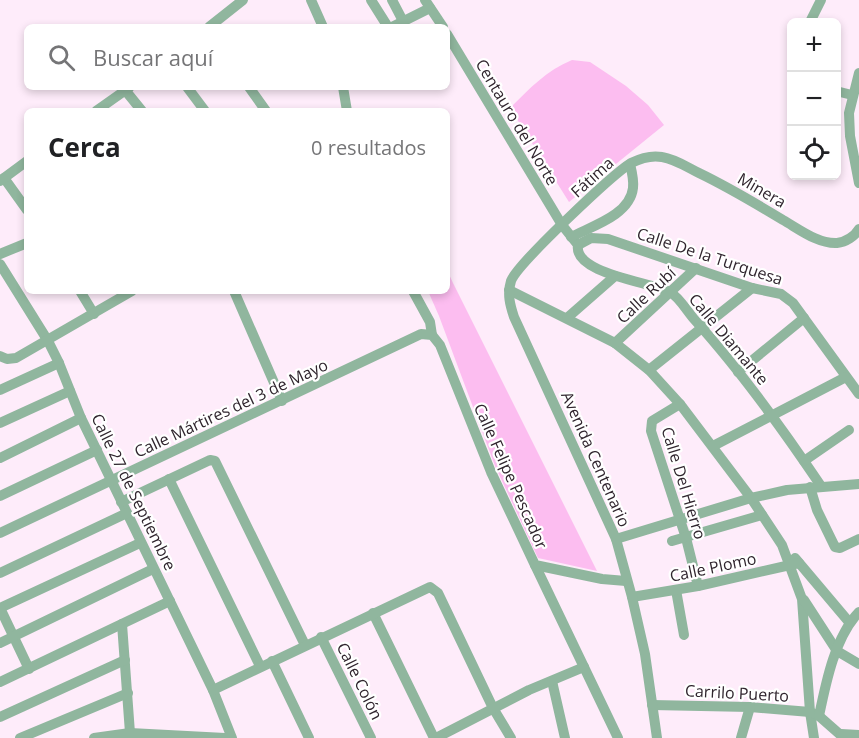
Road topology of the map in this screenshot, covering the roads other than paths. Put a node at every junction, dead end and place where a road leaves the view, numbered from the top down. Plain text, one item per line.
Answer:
1 (243, 0) edge
2 (311, 0) edge
3 (371, 0) edge
4 (392, 0) edge
5 (821, 0) edge
6 (428, 4) edge
7 (812, 18) edge
8 (403, 21) junction
9 (213, 24) edge
10 (322, 24) edge
11 (386, 24) edge
12 (398, 24) edge
13 (440, 24) edge
14 (450, 39) edge
15 (859, 73) edge
16 (127, 90) edge
17 (129, 90) edge
18 (189, 90) edge
19 (251, 90) edge
20 (344, 90) edge
21 (841, 92) edge
22 (852, 95) junction
23 (100, 108) edge
24 (140, 108) edge
25 (203, 108) edge
26 (264, 108) edge
27 (346, 108) edge
28 (646, 156) joint
29 (24, 163) edge
30 (630, 164) junction
31 (858, 166) edge
32 (2, 180) edge
33 (859, 183) edge
34 (24, 206) edge
35 (562, 225) junction
36 (859, 228) edge
37 (574, 241) junction
38 (24, 244) edge
39 (0, 254) edge
40 (0, 264) edge
41 (696, 268) junction
42 (615, 276) junction
43 (752, 288) junction
44 (509, 290) junction
45 (671, 292) junction
46 (82, 294) edge
47 (127, 294) edge
48 (235, 294) edge
49 (415, 294) edge
50 (94, 314) junction
51 (567, 318) junction
52 (804, 318) junction
53 (702, 327) junction
54 (432, 335) junction
55 (48, 341) junction
56 (615, 343) junction
57 (1, 357) edge
58 (59, 363) junction
59 (649, 370) junction
60 (738, 372) junction
61 (846, 377) junction
62 (0, 389) edge
63 (70, 391) junction
64 (859, 394) edge
65 (282, 401) junction
66 (680, 404) junction
67 (773, 416) junction
68 (81, 418) junction
69 (0, 423) edge
70 (849, 430) dead end
71 (713, 446) junction
72 (98, 450) junction
73 (0, 458) edge
74 (804, 461) junction
75 (169, 479) junction
76 (111, 482) junction
77 (859, 484) edge
78 (816, 487) junction
79 (0, 496) edge
80 (751, 498) junction
81 (121, 502) junction
82 (127, 513) junction
83 (762, 515) junction
84 (679, 520) junction
85 (0, 533) edge
86 (686, 538) junction
87 (616, 539) junction
88 (859, 540) edge
89 (672, 541) dead end
90 (140, 543) junction
91 (795, 564) junction
92 (534, 566) junction
93 (153, 569) junction
94 (560, 571) junction
95 (0, 573) edge
96 (626, 581) junction
97 (698, 586) junction
98 (676, 590) junction
99 (547, 592) junction
100 (632, 597) junction
101 (802, 599) junction
102 (170, 601) junction
103 (0, 608) edge
104 (859, 612) edge
105 (373, 614) junction
106 (849, 622) junction
107 (122, 624) junction
108 (684, 635) dead end
109 (13, 637) junction
110 (321, 637) junction
111 (0, 643) edge
112 (305, 645) junction
113 (837, 651) junction
114 (125, 660) junction
115 (272, 661) junction
116 (859, 664) edge
117 (260, 666) junction
118 (584, 667) junction
119 (29, 669) junction
120 (552, 681) junction
121 (0, 682) edge
122 (213, 690) junction
123 (128, 693) junction
124 (652, 705) junction
125 (750, 707) junction
126 (494, 708) junction
127 (814, 714) junction
128 (0, 717) edge
129 (656, 733) edge
130 (859, 735) edge
131 (133, 736) edge
132 (843, 736) edge
133 (20, 738) edge
134 (94, 738) edge
135 (225, 738) edge
136 (232, 738) edge
137 (309, 738) edge
138 (371, 738) edge
139 (434, 738) edge
140 (511, 738) edge
141 (565, 738) edge
142 (618, 738) edge
143 (662, 738) edge
144 (741, 738) edge
145 (814, 738) edge

1 - 9 street
2 - 10 street
3 - 11 street
4 - 8 street
5 - 7 street
6 - 8 street
6 - 13 street
8 - 12 street
14 - 35 street, Centauro del Norte
15 - 22 street
16 - 23 street
17 - 24 street
18 - 25 street
19 - 26 street
20 - 27 street
21 - 22 street
22 - 31 street
28 - 30 street, Fátima
28 - 36 street, Minera
29 - 32 street
30 - 35 street, Fátima
30 - 37 street
31 - 33 street
32 - 34 street
35 - 37 street, Calle Diamante
35 - 44 street
37 - 41 street, Calle De la Turquesa
37 - 42 street, Calle Diamante
38 - 39 street
40 - 55 street, Calle 27 de Septiembre
41 - 43 street, Calle De la Turquesa
41 - 45 street, Calle Rubí
42 - 45 street, Calle Diamante
42 - 51 street
43 - 52 street, Calle De la Turquesa
43 - 53 street
44 - 51 street
44 - 87 street, Avenida Centenario
45 - 53 street, Calle Diamante
45 - 56 street, Calle Rubí
46 - 50 street
47 - 50 street
48 - 65 street
49 - 54 street
50 - 55 street
51 - 56 street
52 - 60 street
52 - 61 street, Calle De la Turquesa
53 - 59 street
53 - 60 street, Calle Diamante
54 - 65 street, Calle Mártires del 3 de Mayo
54 - 92 street, Calle Felipe Pescador
55 - 57 street
55 - 58 street, Calle 27 de Septiembre
56 - 59 street
58 - 62 street
58 - 63 street, Calle 27 de Septiembre
59 - 66 street
60 - 67 street, Calle Diamante
61 - 64 street, Calle De la Turquesa
61 - 67 street
63 - 68 street, Calle 27 de Septiembre
63 - 69 street
65 - 76 street, Calle Mártires del 3 de Mayo
66 - 71 street
66 - 84 street, Calle Del Hierro
67 - 71 street
67 - 74 street, Calle Diamante
68 - 72 street, Calle 27 de Septiembre
68 - 73 street
70 - 74 street
71 - 80 street
72 - 76 street, Calle 27 de Septiembre
72 - 79 street
74 - 78 street, Calle Diamante
75 - 81 street
75 - 112 street
75 - 117 street
76 - 81 street, Calle 27 de Septiembre
76 - 85 street, Calle Mártires del 3 de Mayo
77 - 78 street
78 - 80 street
78 - 88 street, Calle Diamante
80 - 83 street
80 - 84 street
81 - 82 street, Calle 27 de Septiembre
82 - 90 street, Calle 27 de Septiembre
82 - 95 street
83 - 86 street
83 - 91 street
84 - 86 street, Calle Del Hierro
84 - 87 street
86 - 89 street
86 - 97 street, Calle Del Hierro
87 - 96 street, Avenida Centenario
90 - 93 street, Calle 27 de Septiembre
90 - 103 street
91 - 97 street, Calle Plomo
91 - 101 street
91 - 106 street
92 - 94 street, Calle Felipe Pescador
92 - 99 street
93 - 102 street, Calle 27 de Septiembre
93 - 109 street
94 - 96 street, Calle Felipe Pescador
94 - 99 street
96 - 100 street, Avenida Centenario
97 - 98 street, Calle Plomo
98 - 100 street, Calle Plomo
98 - 108 street
99 - 118 street
100 - 124 street, Avenida Centenario
101 - 113 street
101 - 127 street
102 - 107 street
102 - 122 street, Calle 27 de Septiembre
103 - 109 street
104 - 106 street
105 - 110 street
105 - 126 street
105 - 139 street
106 - 113 street
107 - 114 street
107 - 119 street
109 - 111 street
109 - 119 street
110 - 112 street
110 - 138 street, Calle Colón
112 - 115 street
113 - 116 street
113 - 127 street
114 - 123 street
114 - 128 street
115 - 117 street
115 - 137 street
117 - 122 street
118 - 120 street
118 - 142 street
119 - 121 street
120 - 126 street
120 - 141 street
122 - 136 street, Calle 27 de Septiembre
123 - 131 street
123 - 133 street
124 - 125 street, Carrilo Puerto
124 - 129 street, Avenida Centenario
125 - 127 street, Carrilo Puerto
125 - 144 street
126 - 139 street
126 - 140 street
127 - 132 street
127 - 145 street
129 - 143 street, Avenida Centenario
130 - 132 street
131 - 134 street
131 - 135 street

